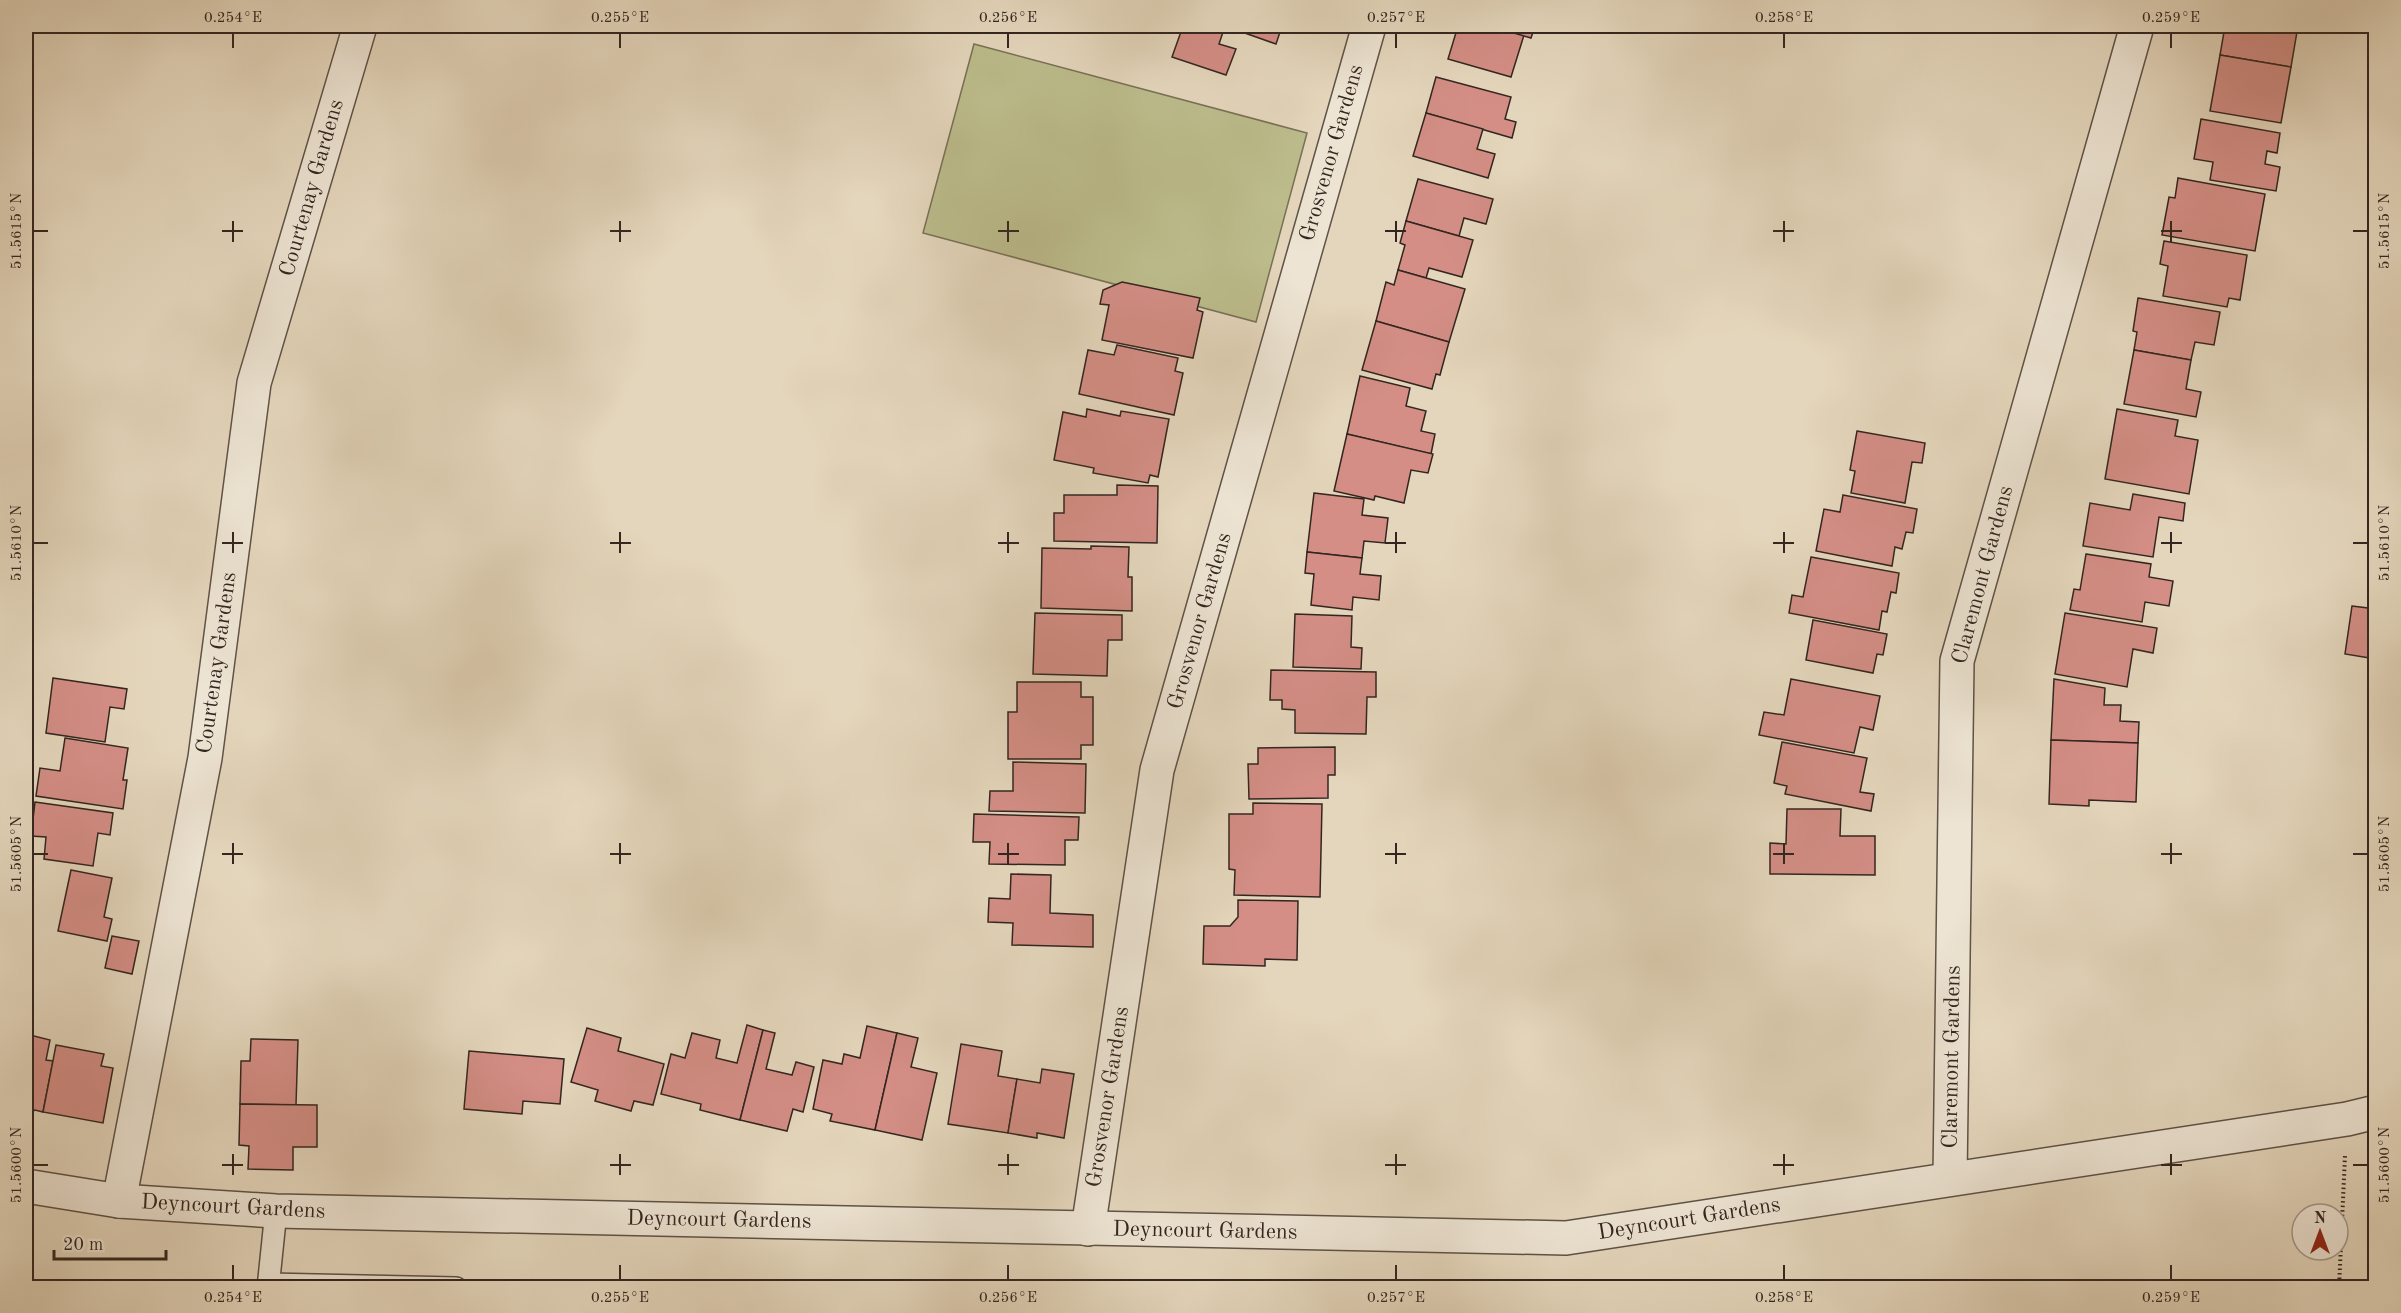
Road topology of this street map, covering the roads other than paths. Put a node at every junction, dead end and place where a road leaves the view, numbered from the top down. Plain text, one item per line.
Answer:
1 (360, 26) edge
2 (1369, 26) edge
3 (2138, 26) edge
4 (2361, 1115) edge
5 (1950, 1178) junction
6 (26, 1186) edge
7 (119, 1201) junction
8 (276, 1211) junction
9 (1088, 1229) junction
10 (268, 1286) edge
11 (456, 1287) edge

1 - 7 street, Courtenay Gardens
2 - 9 street, Grosvenor Gardens
3 - 5 street, Claremont Gardens
4 - 5 street, Deyncourt Gardens
5 - 9 street, Deyncourt Gardens
6 - 7 street, Deyncourt Gardens
7 - 8 street, Deyncourt Gardens
8 - 9 street, Deyncourt Gardens
8 - 10 lane
10 - 11 lane

